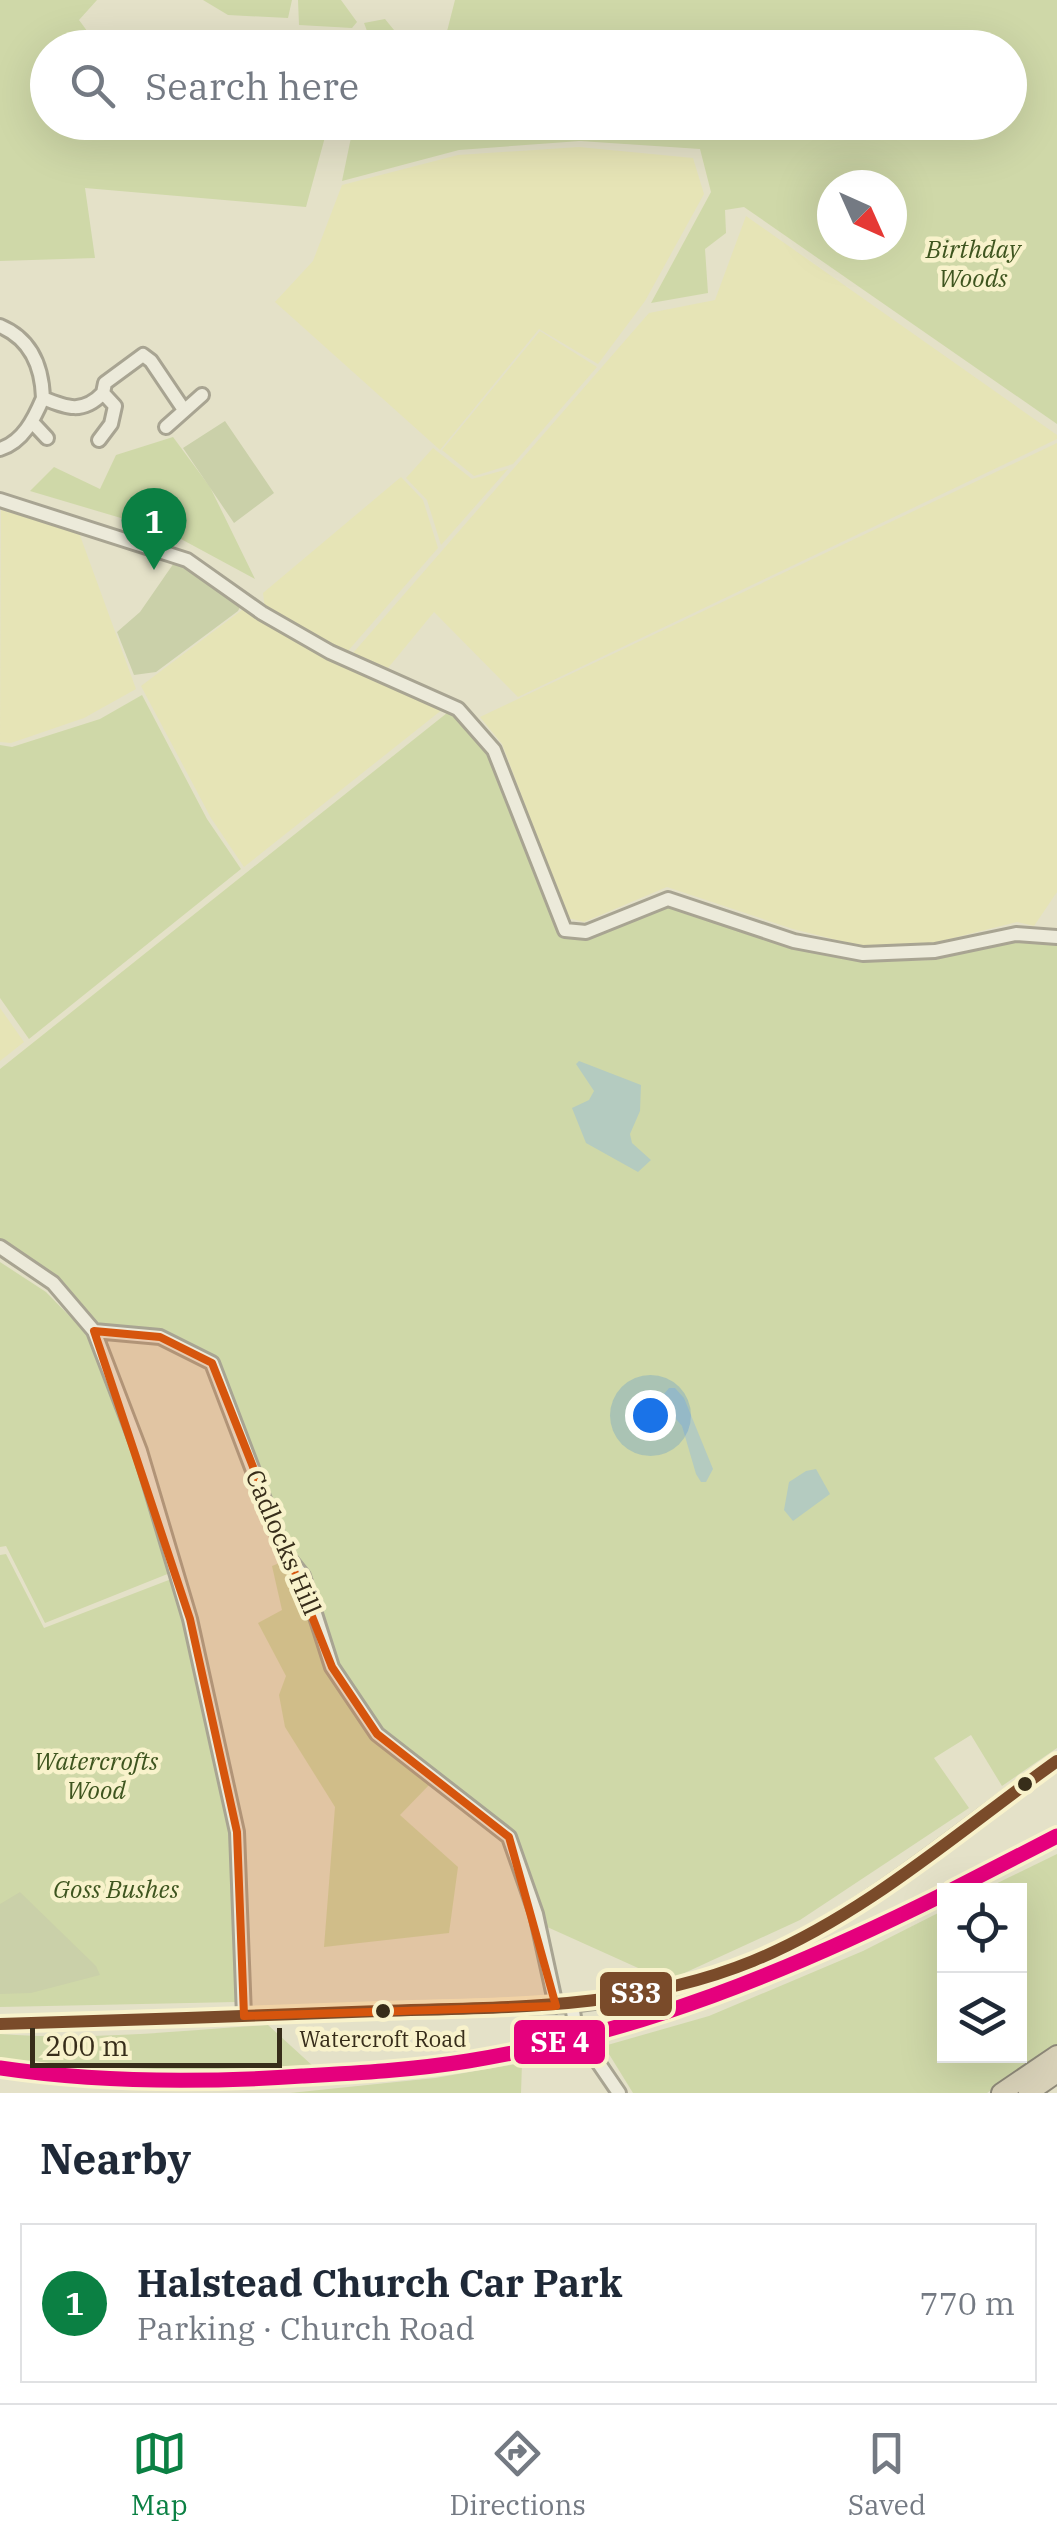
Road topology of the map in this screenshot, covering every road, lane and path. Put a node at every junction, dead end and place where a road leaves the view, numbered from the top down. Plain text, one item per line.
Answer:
1 (0, 326) edge
2 (103, 393) junction
3 (202, 396) dead end
4 (43, 398) junction
5 (184, 410) junction
6 (33, 423) junction
7 (166, 426) dead end
8 (48, 438) dead end
9 (99, 440) dead end
10 (0, 448) edge
11 (0, 500) edge
12 (1057, 937) edge
13 (0, 1247) edge
14 (94, 1331) junction
15 (1057, 1761) edge
16 (572, 2005) junction
17 (556, 2006) junction
18 (244, 2016) junction
19 (0, 2024) edge
20 (1057, 2055) edge
21 (1057, 2073) edge
22 (618, 2093) edge
23 (1001, 2093) edge
24 (1028, 2093) edge

1 - 4 street
2 - 4 street
2 - 5 street
2 - 9 street
3 - 5 street
4 - 6 street
5 - 7 street
6 - 8 street
6 - 10 street
11 - 12 street
13 - 14 street
14 - 17 street, Cadlocks Hill
14 - 18 street
15 - 16 street
16 - 17 street
16 - 22 street
17 - 18 street
18 - 19 street
20 - 23 highway
21 - 24 highway

